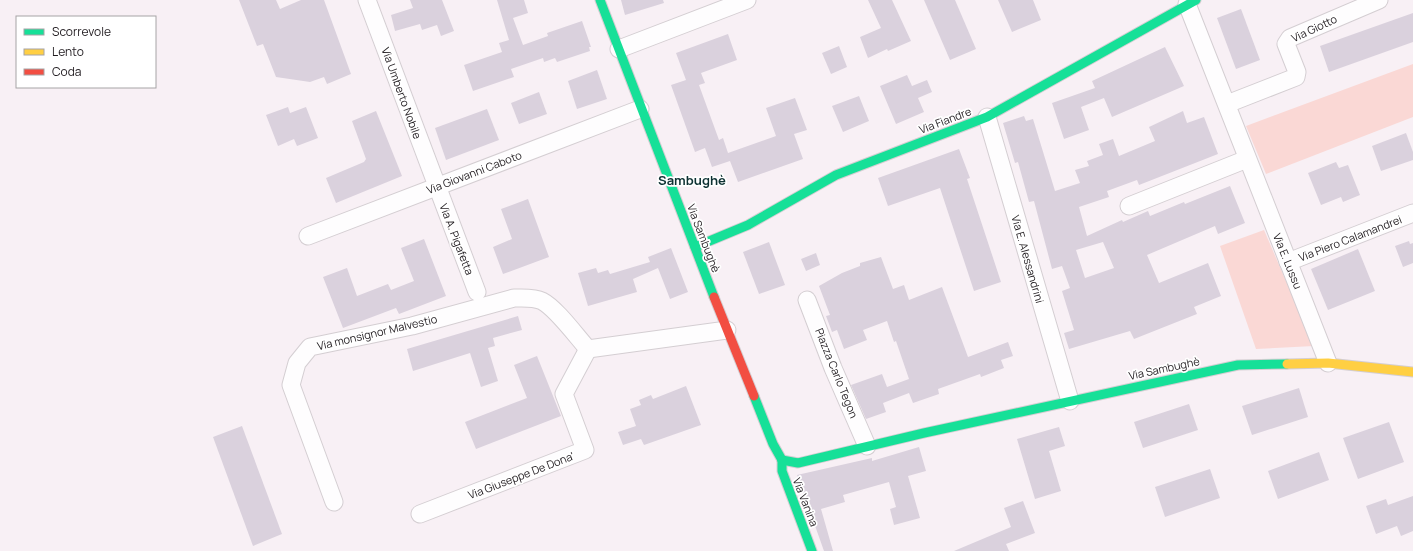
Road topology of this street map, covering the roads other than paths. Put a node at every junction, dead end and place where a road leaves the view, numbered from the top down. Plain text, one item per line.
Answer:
1 (367, 0) edge
2 (600, 0) edge
3 (747, 0) edge
4 (1379, 0) edge
5 (1191, 2) edge
6 (619, 49) junction
7 (1227, 104) junction
8 (640, 109) junction
9 (987, 117) junction
10 (1248, 158) junction
11 (436, 186) junction
12 (1130, 206) dead end
13 (1413, 213) edge
14 (308, 236) dead end
15 (695, 247) junction
16 (1288, 262) junction
17 (477, 292) dead end
18 (808, 300) dead end
19 (727, 330) junction
20 (588, 349) junction
21 (1328, 363) junction
22 (1413, 372) edge
23 (1070, 401) junction
24 (866, 446) junction
25 (782, 460) junction
26 (334, 502) dead end
27 (420, 514) dead end
28 (812, 551) edge

1 - 11 street, Via Umberto Nobile
2 - 6 street, Via Sambughè
3 - 6 street
4 - 7 street, Via Giotto
5 - 7 street, Via E. Lussu
5 - 9 street, Via Fiandre
6 - 8 street, Via Sambughè
7 - 10 street, Via E. Lussu
8 - 11 street, Via Giovanni Caboto
8 - 15 street, Via Sambughè
9 - 15 street, Via Fiandre
9 - 23 street, Via E. Alessandrini
10 - 12 street
10 - 16 street, Via E. Lussu
11 - 14 street, Via Giovanni Caboto
11 - 17 street, Via A. Pigafetta
13 - 16 street, Via Piero Calamandrei
15 - 19 street, Via Sambughè
16 - 21 street, Via E. Lussu
18 - 24 street, Piazza Carlo Tegon
19 - 20 street
19 - 25 street, Via Sambughè
20 - 26 street, Via monsignor Malvestio
20 - 27 street, Via Giuseppe De Dona'
21 - 22 street, Via Sambughè
21 - 23 street, Via Sambughè
23 - 24 street, Via Sambughè
24 - 25 street
25 - 28 street, Via Vanina

